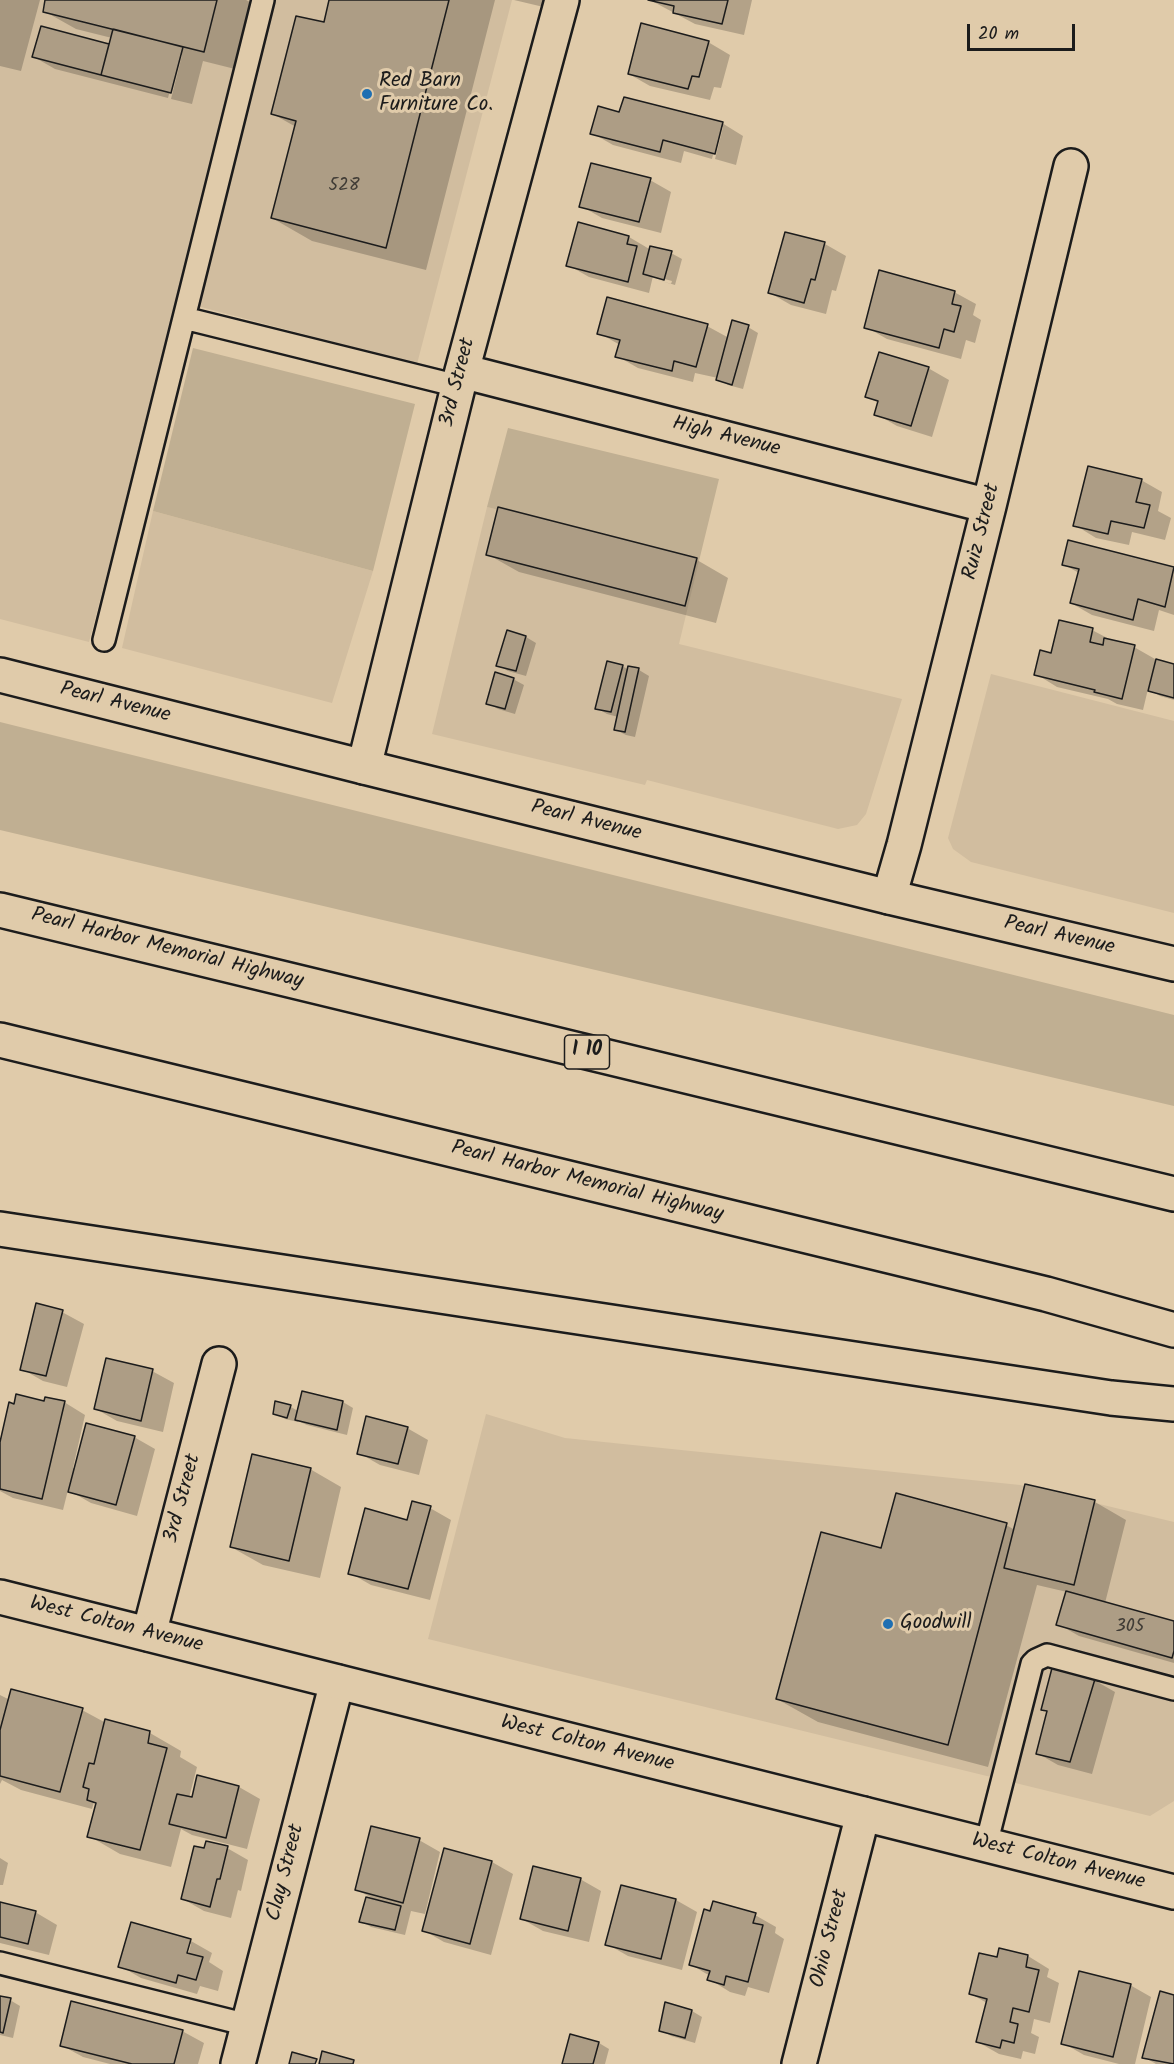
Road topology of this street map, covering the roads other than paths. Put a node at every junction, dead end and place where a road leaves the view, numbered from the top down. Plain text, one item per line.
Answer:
1 (263, 0) edge
2 (562, 0) edge
3 (1071, 166) dead end
4 (184, 318) junction
5 (460, 378) junction
6 (989, 506) junction
7 (104, 640) dead end
8 (0, 675) edge
9 (364, 768) junction
10 (889, 897) junction
11 (0, 910) edge
12 (1174, 964) edge
13 (0, 1040) edge
14 (1174, 1194) edge
15 (0, 1229) edge
16 (1174, 1330) edge
17 (219, 1364) dead end
18 (1174, 1404) edge
19 (0, 1597) edge
20 (150, 1634) junction
21 (337, 1682) junction
22 (1174, 1689) edge
23 (863, 1814) junction
24 (986, 1845) junction
25 (1174, 1892) edge
26 (0, 1963) edge
27 (248, 2025) junction
28 (238, 2064) edge
29 (799, 2064) edge

1 - 4 lane
2 - 5 main road, 3rd Street
3 - 6 main road, Ruiz Street
4 - 5 lane
4 - 7 lane
5 - 6 main road, High Avenue
5 - 9 main road, 3rd Street
6 - 10 main road, Ruiz Street
8 - 9 main road, Pearl Avenue
9 - 10 main road, Pearl Avenue
10 - 12 main road, Pearl Avenue
11 - 14 main road, Pearl Harbor Memorial Highway / I 10
13 - 16 main road, Pearl Harbor Memorial Highway
15 - 18 main road
17 - 20 main road, 3rd Street
19 - 20 main road, West Colton Avenue
20 - 21 main road, West Colton Avenue
21 - 23 main road, West Colton Avenue
21 - 27 main road, Clay Street
22 - 24 lane
23 - 24 main road, West Colton Avenue
23 - 29 main road, Ohio Street
24 - 25 main road, West Colton Avenue
26 - 27 lane
27 - 28 main road, Clay Street

